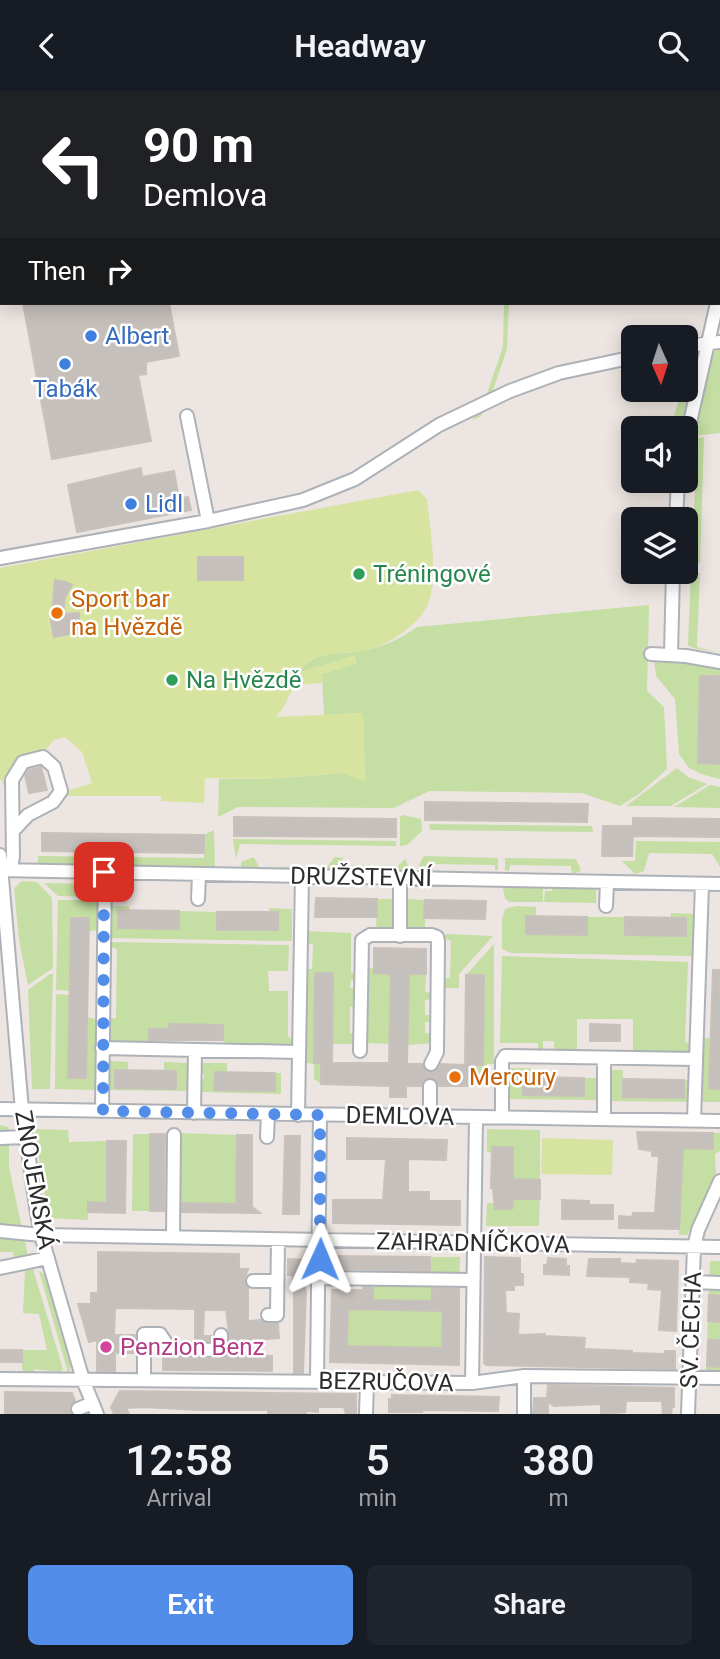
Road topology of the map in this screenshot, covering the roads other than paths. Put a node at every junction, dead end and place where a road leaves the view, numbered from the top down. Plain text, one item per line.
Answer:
1 (717, 305) edge
2 (714, 342) edge
3 (621, 360) edge
4 (187, 416) dead end
5 (693, 416) edge
6 (208, 521) junction
7 (0, 558) edge
8 (673, 584) edge
9 (651, 654) dead end
10 (671, 654) junction
11 (720, 662) edge
12 (13, 831) junction
13 (0, 855) edge
14 (1, 870) edge
15 (104, 872) junction
16 (199, 874) junction
17 (302, 876) junction
18 (401, 878) junction
19 (607, 882) junction
20 (702, 884) junction
21 (720, 884) edge
22 (198, 899) dead end
23 (606, 905) dead end
24 (401, 936) junction
25 (102, 1048) junction
26 (195, 1050) junction
27 (360, 1051) dead end
28 (298, 1052) junction
29 (604, 1058) junction
30 (696, 1059) junction
31 (431, 1064) tunnel mouth
32 (430, 1086) tunnel mouth
33 (0, 1109) edge
34 (22, 1110) junction
35 (103, 1111) junction
36 (194, 1113) junction
37 (268, 1114) junction
38 (298, 1115) junction
39 (320, 1115) junction
40 (430, 1116) junction
41 (476, 1117) junction
42 (502, 1117) junction
43 (604, 1119) junction
44 (694, 1120) junction
45 (720, 1121) edge
46 (174, 1135) dead end
47 (267, 1136) dead end
48 (25, 1137) junction
49 (0, 1138) edge
50 (720, 1181) edge
51 (0, 1231) edge
52 (41, 1235) junction
53 (173, 1237) junction
54 (278, 1240) junction
55 (320, 1241) junction
56 (472, 1242) junction
57 (694, 1247) junction
58 (720, 1247) edge
59 (48, 1258) junction
60 (0, 1268) edge
61 (319, 1278) junction
62 (472, 1280) junction
63 (253, 1281) dead end
64 (277, 1281) junction
65 (693, 1282) junction
66 (720, 1283) edge
67 (268, 1315) dead end
68 (221, 1335) dead end
69 (524, 1376) junction
70 (689, 1378) junction
71 (720, 1378) edge
72 (0, 1379) edge
73 (83, 1380) junction
74 (144, 1380) junction
75 (317, 1380) junction
76 (367, 1381) junction
77 (472, 1383) junction
78 (95, 1408) edge
79 (78, 1409) dead end
80 (366, 1414) edge
81 (524, 1414) edge
82 (688, 1414) edge

1 - 2 street
2 - 5 street
3 - 6 street
4 - 6 street
6 - 7 street
8 - 10 street
9 - 10 street
10 - 11 street
12 - 12 street
12 - 14 street
13 - 14 street, ZNOJEMSKÁ
14 - 15 street, DRUŽSTEVNÍ
14 - 34 street, ZNOJEMSKÁ
15 - 16 street, DRUŽSTEVNÍ
15 - 25 street
16 - 17 street, DRUŽSTEVNÍ
16 - 22 street
17 - 18 street, DRUŽSTEVNÍ
17 - 28 street
18 - 19 street, DRUŽSTEVNÍ
18 - 24 street
19 - 20 street, DRUŽSTEVNÍ
19 - 23 street
20 - 21 street, DRUŽSTEVNÍ
20 - 30 street
24 - 27 street
24 - 31 street
25 - 26 street
25 - 35 street
26 - 28 street
26 - 36 street
28 - 38 street
29 - 30 street
29 - 42 street
29 - 43 street
30 - 44 street
32 - 40 street
33 - 34 street, DEMLOVA
34 - 35 street, DEMLOVA
34 - 48 street, ZNOJEMSKÁ
35 - 36 street, DEMLOVA
36 - 37 street, DEMLOVA
37 - 38 street, DEMLOVA
37 - 47 street
38 - 39 street, DEMLOVA
39 - 40 street, DEMLOVA
39 - 55 street
40 - 41 street, DEMLOVA
41 - 42 street, DEMLOVA
41 - 56 street
42 - 43 street, DEMLOVA
43 - 44 street, DEMLOVA
44 - 45 street, DEMLOVA
46 - 53 street
48 - 49 street
48 - 52 street, ZNOJEMSKÁ
50 - 57 street, SV. ČECHA
51 - 52 street, ZAHRADNÍČKOVA
52 - 53 street, ZAHRADNÍČKOVA
52 - 59 street, ZNOJEMSKÁ
53 - 54 street, ZAHRADNÍČKOVA
54 - 55 street, ZAHRADNÍČKOVA
54 - 64 street
55 - 56 street, ZAHRADNÍČKOVA
55 - 61 street
56 - 57 street, ZAHRADNÍČKOVA
56 - 62 street
57 - 58 street, ZAHRADNÍČKOVA
57 - 65 street, SV. ČECHA
59 - 60 street
59 - 73 street, ZNOJEMSKÁ
61 - 62 street
61 - 75 street
62 - 77 street
63 - 64 street
64 - 67 street
65 - 66 street
65 - 70 street, SV. ČECHA
68 - 74 street
69 - 70 street, BEZRUČOVA
69 - 77 street, BEZRUČOVA
69 - 81 street
70 - 71 street, BEZRUČOVA
70 - 82 street, SV. ČECHA
72 - 73 street, BEZRUČOVA
73 - 74 street, BEZRUČOVA
73 - 78 street, ZNOJEMSKÁ
74 - 75 street, BEZRUČOVA
75 - 76 street, BEZRUČOVA
76 - 77 street, BEZRUČOVA
76 - 80 street
78 - 79 street

